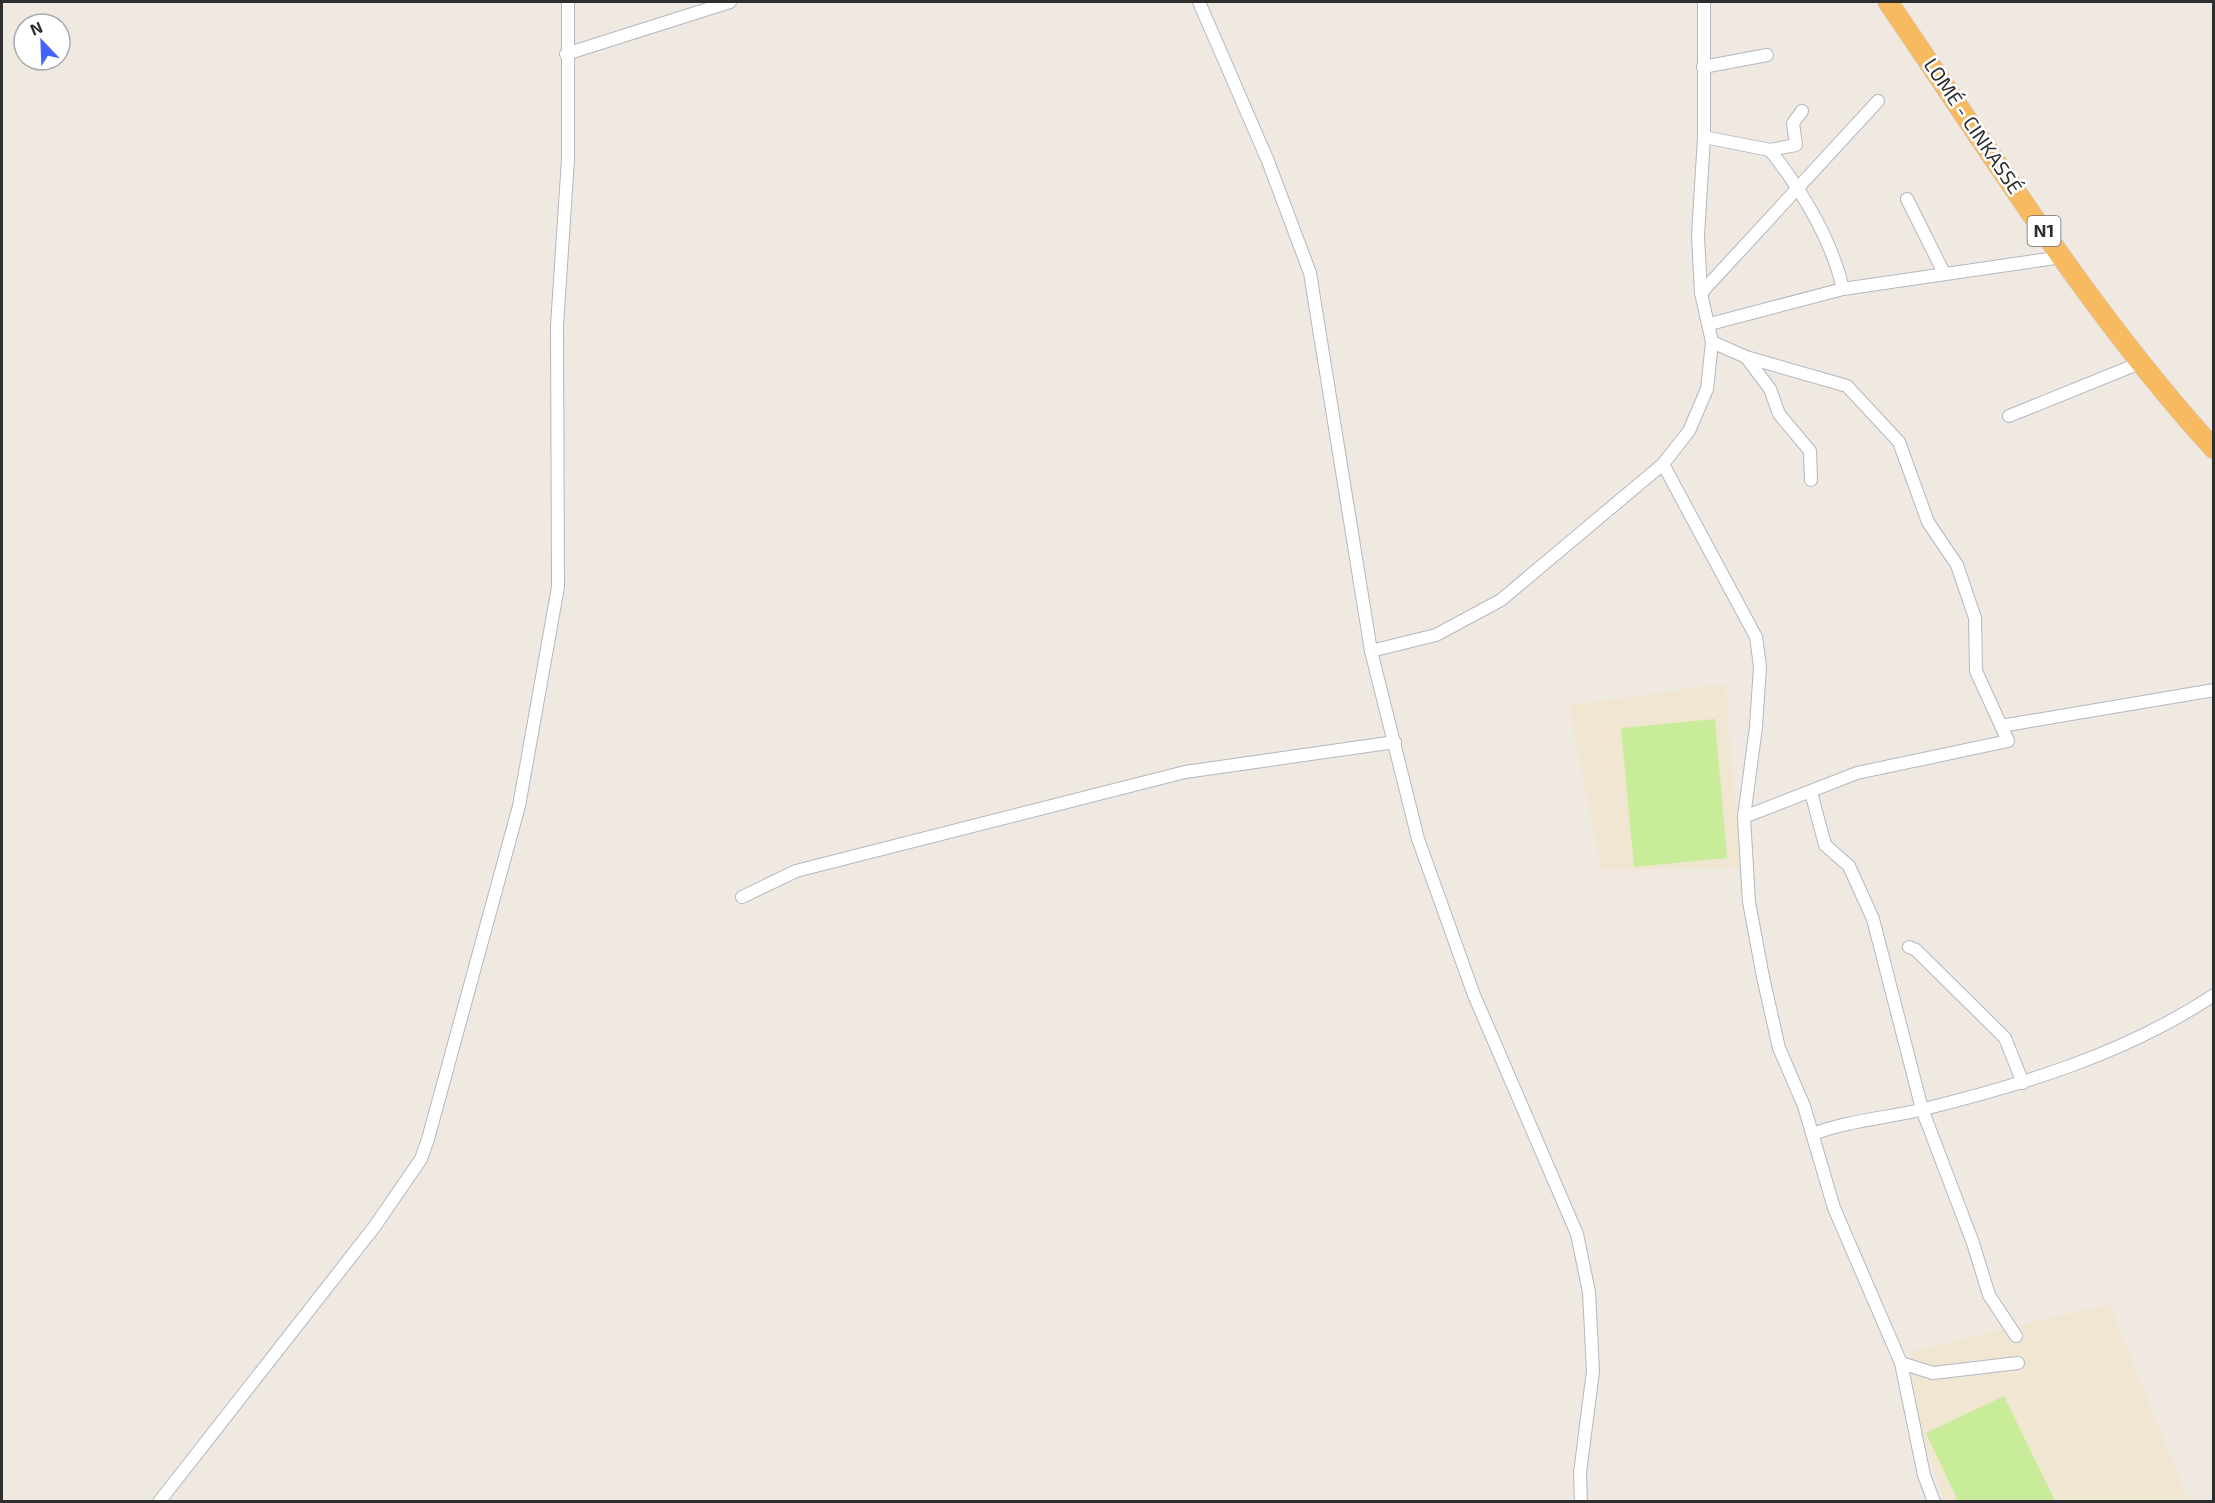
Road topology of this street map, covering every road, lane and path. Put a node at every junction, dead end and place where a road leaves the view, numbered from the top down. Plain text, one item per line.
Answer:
1 (568, 2) edge
2 (730, 2) edge
3 (1199, 2) edge
4 (1704, 2) edge
5 (1888, 2) edge
6 (566, 54) junction
7 (1767, 55) dead end
8 (1704, 67) junction
9 (1878, 101) dead end
10 (1802, 111) dead end
11 (1704, 137) junction
12 (1770, 150) junction
13 (1800, 188) junction
14 (1907, 199) dead end
15 (2062, 257) junction
16 (1944, 273) junction
17 (1843, 289) junction
18 (1701, 293) junction
19 (1710, 324) junction
20 (1712, 342) junction
21 (1746, 357) junction
22 (2140, 363) junction
23 (2009, 416) dead end
24 (2214, 449) edge
25 (1663, 464) junction
26 (1811, 480) dead end
27 (1371, 651) junction
28 (2214, 690) edge
29 (2001, 726) junction
30 (1395, 742) junction
31 (1811, 792) junction
32 (1744, 818) junction
33 (742, 897) dead end
34 (1909, 947) dead end
35 (2214, 995) edge
36 (2023, 1083) junction
37 (1922, 1109) junction
38 (1813, 1134) junction
39 (2016, 1336) dead end
40 (1901, 1363) junction
41 (2018, 1363) dead end
42 (159, 1502) edge
43 (1581, 1502) edge
44 (1934, 1502) edge

1 - 6 street
2 - 6 street
3 - 27 street
4 - 8 street
5 - 15 highway, LOMÉ - CINKASSÉ / N1
6 - 42 street
7 - 8 street
8 - 11 street
9 - 13 street
10 - 12 street
11 - 12 street
11 - 18 street
12 - 13 street
13 - 17 street
13 - 18 street
14 - 16 street
15 - 16 street
15 - 22 highway, LOMÉ - CINKASSÉ / N1
16 - 17 street
17 - 19 street
18 - 19 street
19 - 20 street
20 - 21 street
20 - 25 street
21 - 26 street
21 - 29 street
22 - 23 street
22 - 24 highway, LOMÉ - CINKASSÉ / N1
25 - 27 street
25 - 32 street
27 - 30 street
28 - 29 street
29 - 31 street
30 - 33 street
30 - 43 street
31 - 32 street
31 - 37 street
32 - 38 street
34 - 36 street
35 - 36 street
36 - 37 street
37 - 38 street
37 - 39 street
38 - 40 street
40 - 41 street
40 - 44 street

